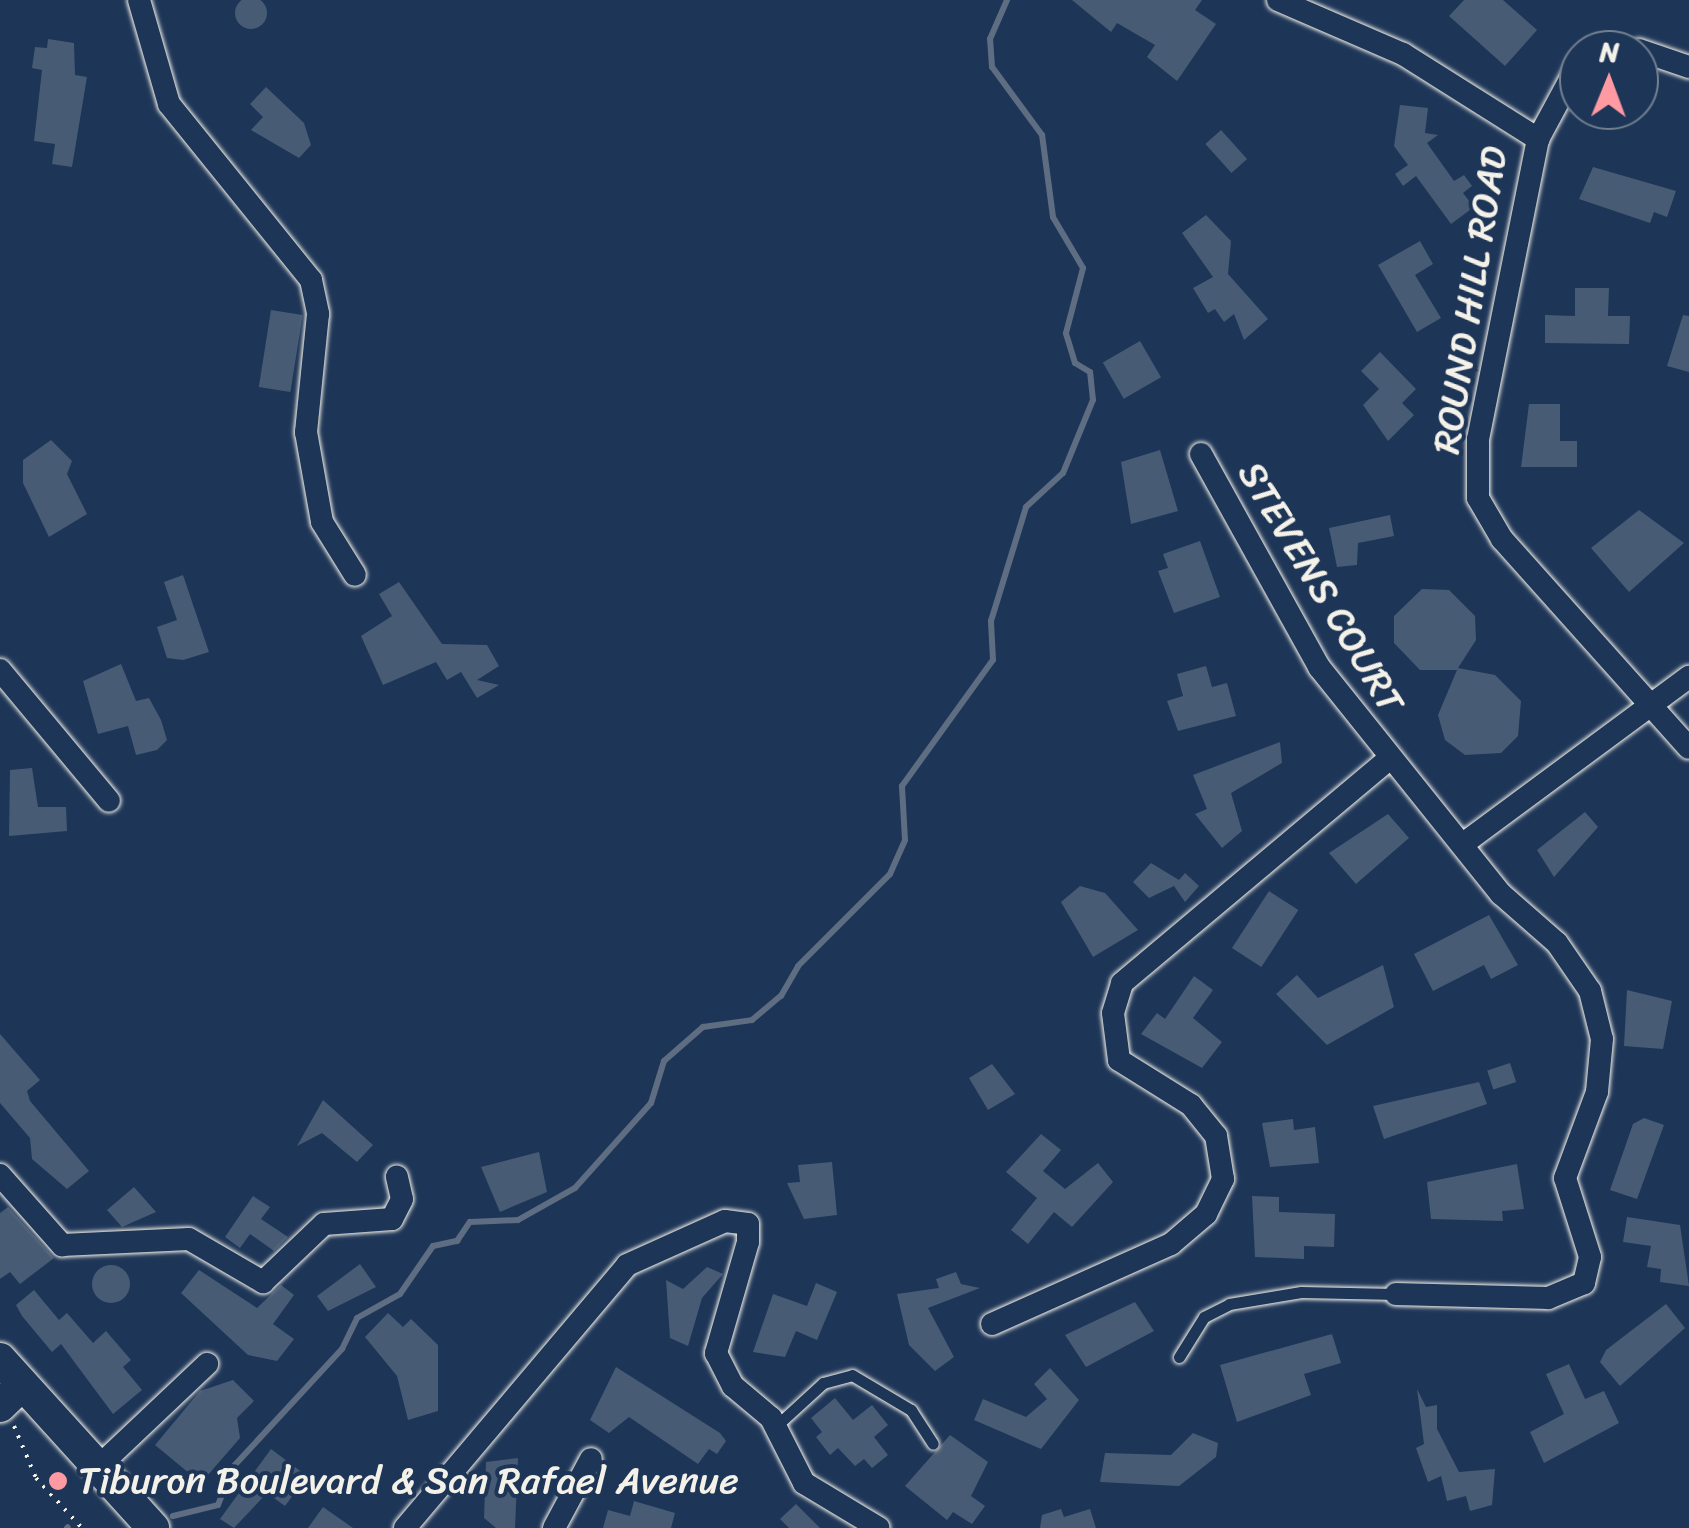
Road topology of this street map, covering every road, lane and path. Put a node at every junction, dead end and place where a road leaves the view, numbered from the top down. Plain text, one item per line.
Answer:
1 (139, 0) edge
2 (1278, 0) edge
3 (1659, 57) edge
4 (1689, 66) edge
5 (1559, 100) edge
6 (1538, 139) junction
7 (1200, 454) dead end
8 (355, 575) dead end
9 (0, 670) edge
10 (1689, 677) edge
11 (1652, 707) junction
12 (1689, 748) edge
13 (1387, 761) junction
14 (109, 800) dead end
15 (1467, 841) junction
16 (397, 1177) dead end
17 (1, 1178) edge
18 (1396, 1294) joint
19 (992, 1324) dead end
20 (1179, 1357) dead end
21 (0, 1358) edge
22 (207, 1364) dead end
23 (12, 1405) edge
24 (776, 1427) junction
25 (934, 1444) dead end
26 (591, 1459) dead end
27 (96, 1468) junction
28 (416, 1524) edge
29 (82, 1528) edge
30 (153, 1528) edge
31 (554, 1528) edge
32 (878, 1528) edge

1 - 8 street
2 - 6 street, ROUND HILL ROAD
3 - 4 street
5 - 6 street
6 - 11 street, ROUND HILL ROAD
7 - 13 street, STEVENS COURT
9 - 14 street
10 - 11 street
11 - 12 street, ROUND HILL ROAD
11 - 15 street
13 - 15 street, STEVENS COURT
13 - 19 street
15 - 18 street, STEVENS COURT
16 - 17 street
18 - 20 lane
21 - 23 main road
22 - 27 street
23 - 27 main road
23 - 29 path
24 - 25 lane
24 - 28 street
24 - 32 street
26 - 31 street
27 - 30 main road

